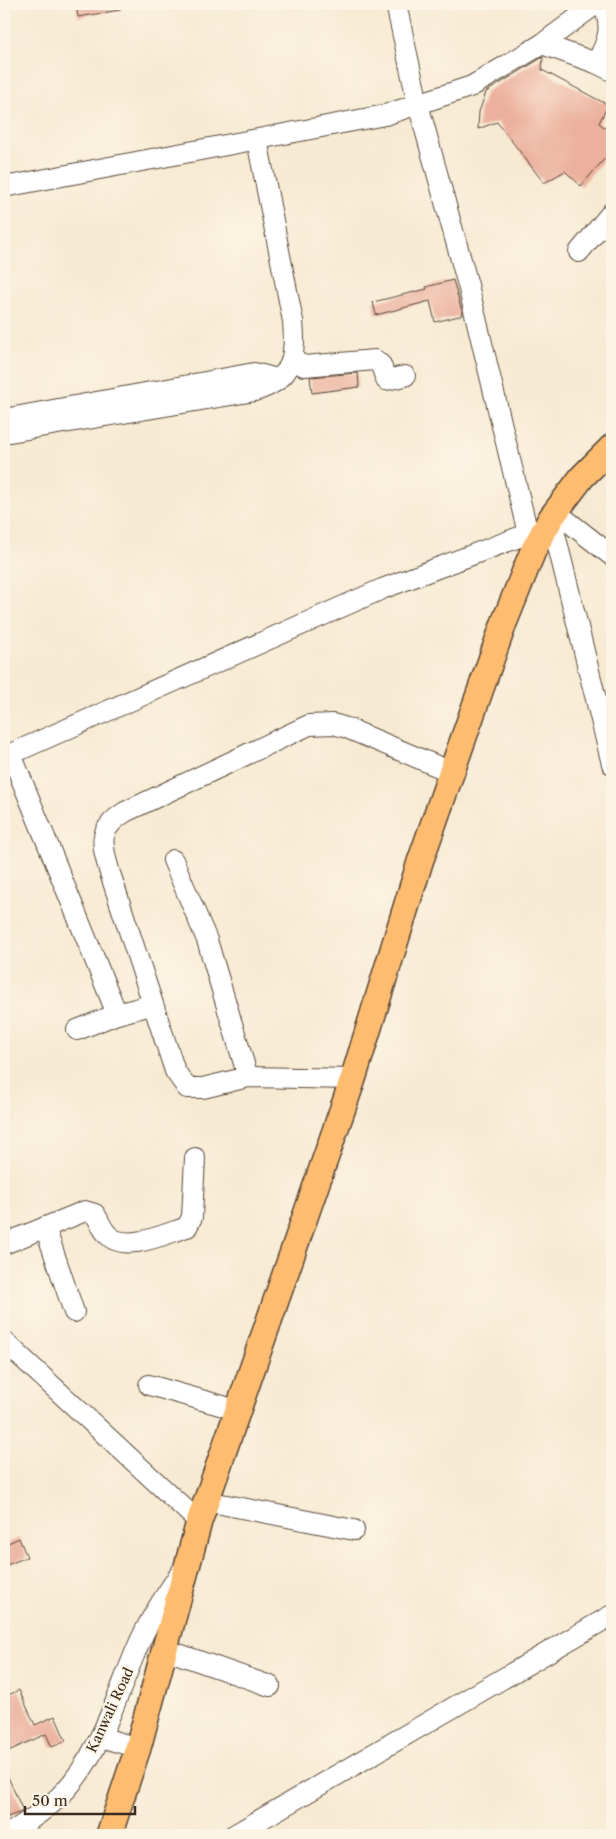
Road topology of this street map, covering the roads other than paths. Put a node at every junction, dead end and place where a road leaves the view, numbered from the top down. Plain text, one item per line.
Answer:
1 (396, 4) edge
2 (596, 4) edge
3 (602, 4) edge
4 (542, 44) junction
5 (604, 67) edge
6 (418, 104) junction
7 (257, 140) junction
8 (4, 187) edge
9 (612, 212) edge
10 (579, 252) dead end
11 (293, 360) junction
12 (405, 376) dead end
13 (277, 379) junction
14 (4, 419) edge
15 (4, 433) edge
16 (612, 447) edge
17 (554, 515) junction
18 (530, 543) junction
19 (612, 556) edge
20 (7, 756) edge
21 (612, 764) edge
22 (451, 772) junction
23 (173, 860) dead end
24 (151, 1005) junction
25 (117, 1014) junction
26 (77, 1030) dead end
27 (248, 1077) junction
28 (353, 1079) junction
29 (195, 1158) dead end
30 (45, 1227) junction
31 (4, 1244) edge
32 (74, 1312) dead end
33 (4, 1341) edge
34 (149, 1385) dead end
35 (237, 1410) junction
36 (203, 1511) junction
37 (354, 1530) dead end
38 (187, 1564) junction
39 (612, 1615) edge
40 (164, 1648) junction
41 (270, 1686) dead end
42 (100, 1737) junction
43 (138, 1748) junction
44 (7, 1835) edge
45 (109, 1835) edge
46 (234, 1835) edge

1 - 6 street
2 - 4 street
3 - 5 street
4 - 5 street
4 - 6 street
6 - 7 street
6 - 18 street
7 - 8 street
7 - 11 street
9 - 10 street
11 - 12 street
11 - 13 street
13 - 14 street
13 - 15 street
16 - 17 main road
17 - 18 main road
17 - 19 street
17 - 21 street
18 - 20 street
18 - 22 main road
20 - 25 street
22 - 24 street
22 - 28 main road
23 - 27 street
24 - 25 street
24 - 27 street
25 - 26 street
27 - 28 street
28 - 35 main road
29 - 30 street
30 - 31 street
30 - 32 street
33 - 36 street
34 - 35 street
35 - 36 main road
36 - 37 street
36 - 38 main road
38 - 40 main road
38 - 42 street, Kanwali Road
39 - 46 street
40 - 41 street
40 - 43 main road
42 - 43 street
42 - 44 street, Kanwali Road
43 - 45 main road

